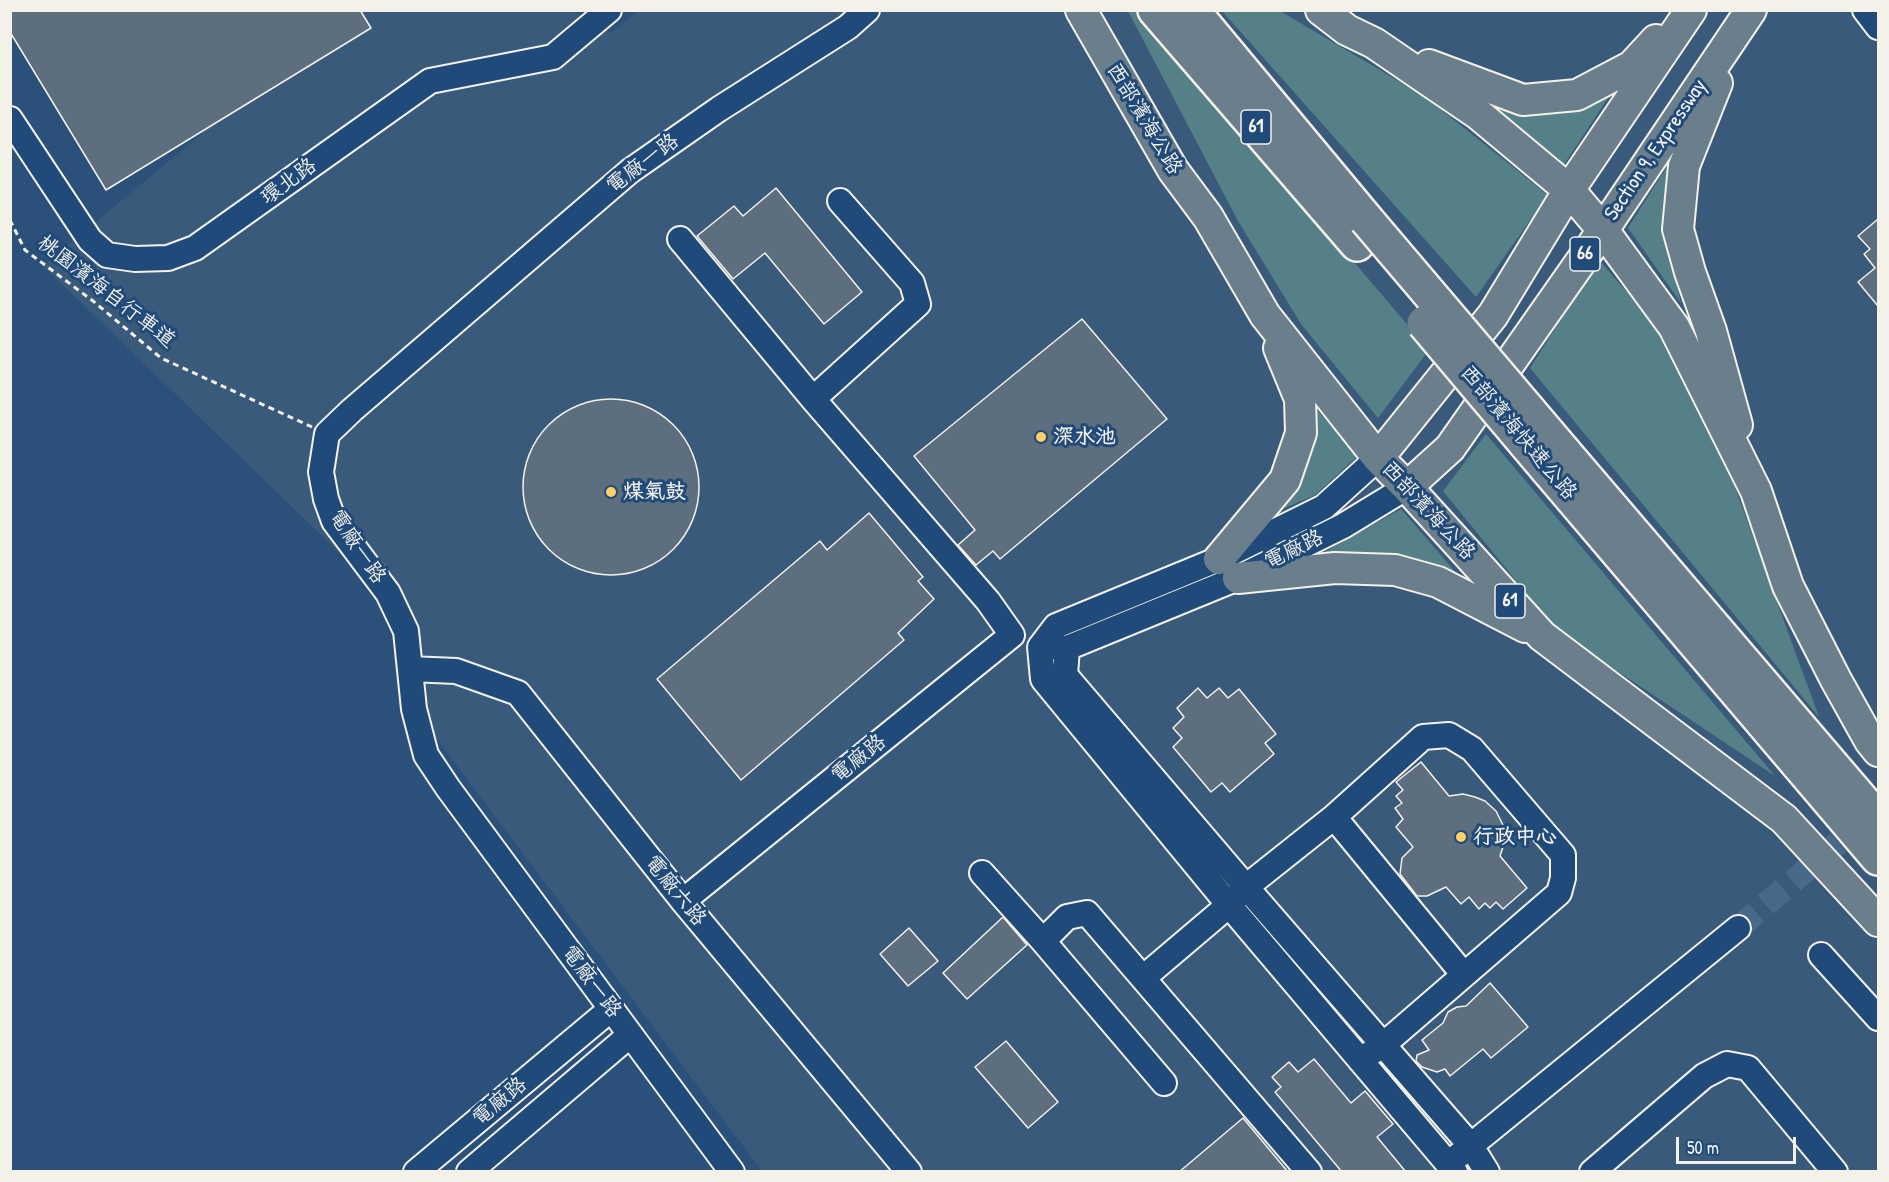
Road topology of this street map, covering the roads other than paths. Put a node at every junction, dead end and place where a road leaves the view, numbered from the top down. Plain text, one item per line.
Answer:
1 (609, 10) edge
2 (867, 10) edge
3 (1081, 10) edge
4 (1155, 10) edge
5 (1192, 10) edge
6 (1321, 10) edge
7 (1686, 10) edge
8 (1691, 10) edge
9 (1865, 10) edge
10 (1744, 20) edge
11 (1878, 27) edge
12 (1374, 43) junction
13 (10, 119) edge
14 (1569, 190) junction
15 (840, 201) dead end
16 (1603, 230) junction
17 (1361, 231) junction
18 (680, 239) dead end
19 (1265, 315) junction
20 (813, 399) junction
21 (1378, 458) junction
22 (1556, 461) junction
23 (1407, 487) junction
24 (1756, 491) junction
25 (1228, 569) junction
26 (1012, 635) junction
27 (1542, 636) junction
28 (1040, 647) junction
29 (1067, 648) junction
30 (410, 669) junction
31 (1878, 751) edge
32 (1334, 817) junction
33 (1878, 819) edge
34 (1878, 858) edge
35 (982, 873) dead end
36 (1246, 887) junction
37 (683, 902) junction
38 (1229, 905) junction
39 (1878, 921) edge
40 (1738, 928) tunnel mouth
41 (1043, 941) junction
42 (1821, 955) dead end
43 (1464, 975) junction
44 (1143, 978) junction
45 (611, 1009) junction
46 (1878, 1017) edge
47 (630, 1035) junction
48 (1383, 1045) junction
49 (1360, 1060) junction
50 (1164, 1083) dead end
51 (1471, 1146) junction
52 (1452, 1167) edge
53 (416, 1172) edge
54 (469, 1172) edge
55 (732, 1172) edge
56 (909, 1172) edge
57 (1309, 1172) edge
58 (1487, 1172) edge
59 (1592, 1172) edge
60 (1835, 1172) edge

1 - 13 street, 環北路
2 - 30 street, 電廠一路
3 - 19 main road, 西部濱海公路 / 61
4 - 17 highway, 西部濱海快速公路 / 61
5 - 17 highway, 西部濱海快速公路 / 61
6 - 12 main road
7 - 12 main road
8 - 14 main road, 66
9 - 11 street
10 - 16 main road, Section 9, Expressway / 66
10 - 24 main road
12 - 14 main road
14 - 16 main road
14 - 21 main road, 66
15 - 20 street
16 - 23 main road, Section 9, Expressway / 66
16 - 24 main road
17 - 22 highway, 西部濱海快速公路 / 61, bridge
18 - 20 street
19 - 21 main road, 西部濱海公路 / 61
19 - 25 main road
20 - 26 street
21 - 23 main road, 西部濱海公路 / 61
21 - 25 street, 電廠路
22 - 33 highway, 西部濱海快速公路 / 61
22 - 34 highway, 西部濱海快速公路 / 61
23 - 25 street, 電廠路
23 - 27 main road, 西部濱海公路 / 61
24 - 31 main road
25 - 27 main road
25 - 28 street, 電廠路
25 - 29 street, 電廠路
26 - 28 street, 電廠路
26 - 37 street, 電廠路
27 - 39 main road, 西部濱海公路 / 61
28 - 29 street, 電廠路
28 - 38 street
29 - 36 street
30 - 37 street, 電廠六路
30 - 45 street, 電廠一路
32 - 36 street
32 - 43 street
32 - 43 street
35 - 41 street
36 - 38 street
36 - 48 street
37 - 56 street, 電廠六路
38 - 44 street
38 - 49 street
40 - 51 street
41 - 44 street
41 - 50 street
42 - 46 street
43 - 48 street
44 - 57 street
45 - 47 street, 電廠一路
45 - 53 street, 電廠路
47 - 54 street, 電廠路
47 - 55 street, 電廠一路
48 - 49 street
48 - 51 street
49 - 52 street
51 - 52 street
51 - 58 street
59 - 60 street

